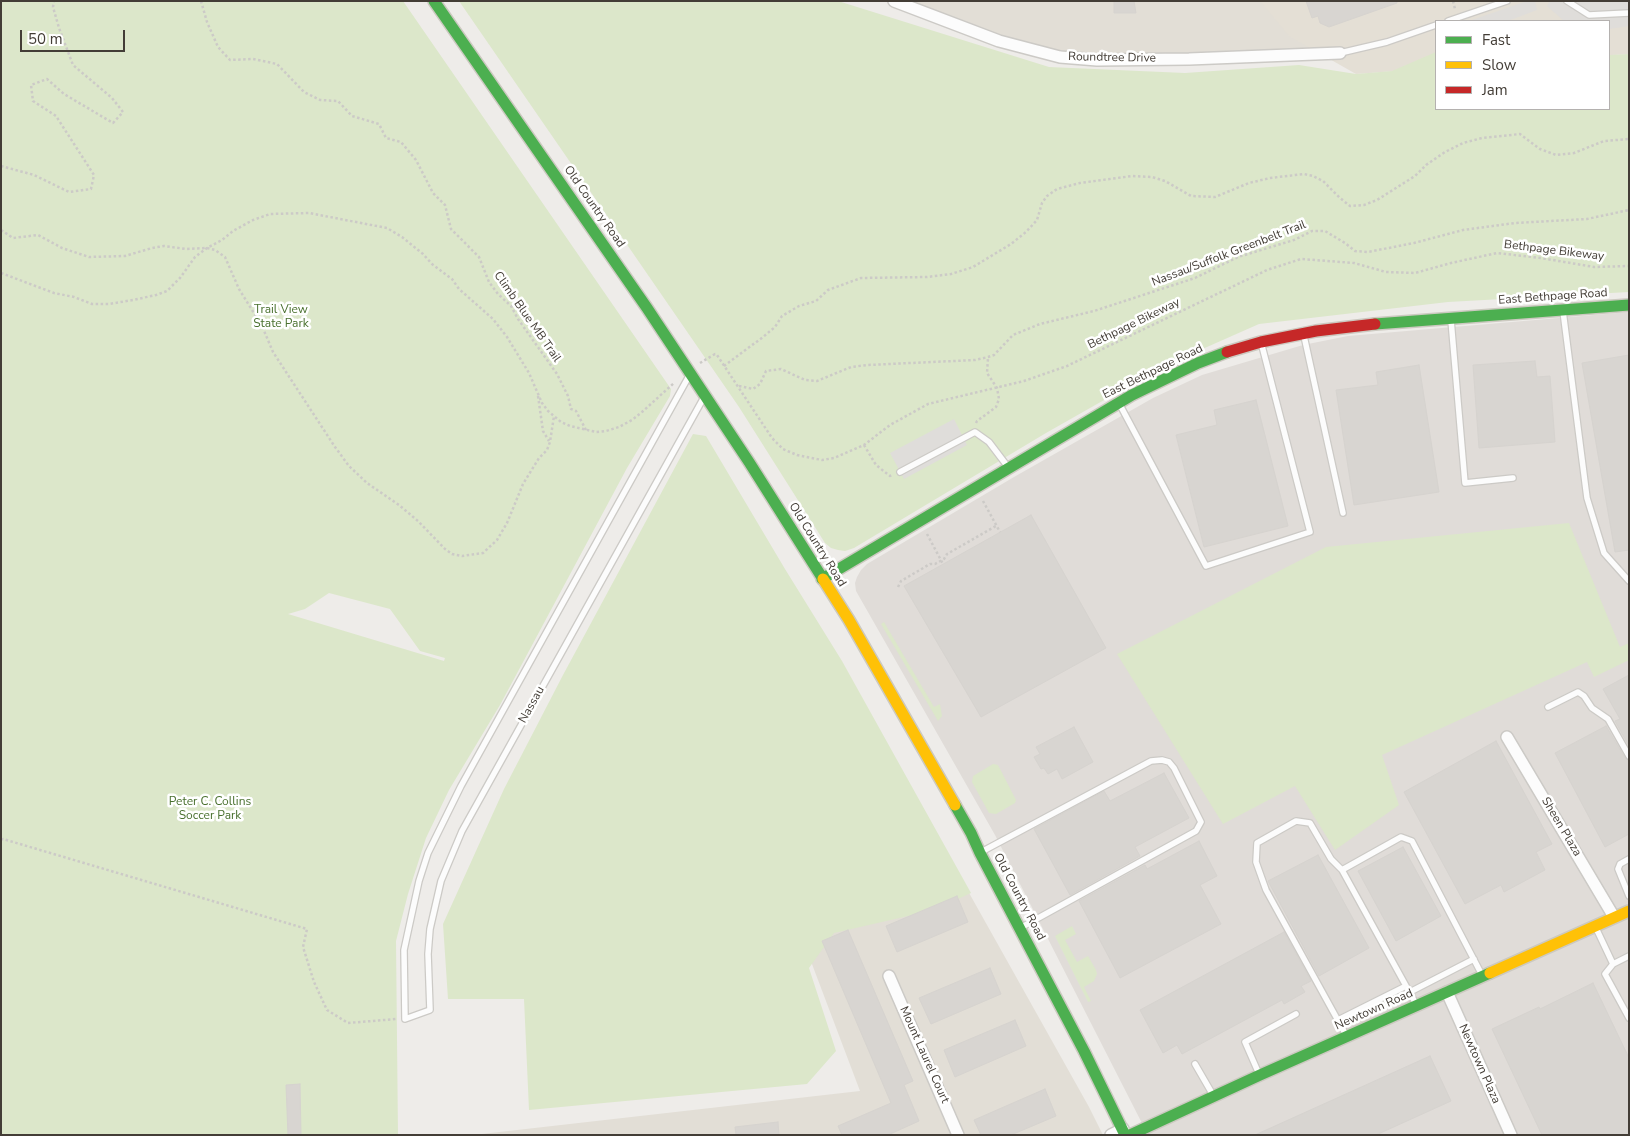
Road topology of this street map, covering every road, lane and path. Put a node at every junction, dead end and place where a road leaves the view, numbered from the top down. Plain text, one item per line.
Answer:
1 (54, 1) edge
2 (201, 1) edge
3 (434, 1) edge
4 (1453, 1) edge
5 (1506, 1) edge
6 (1567, 1) edge
7 (899, 2) edge
8 (1455, 9) dead end
9 (1629, 13) edge
10 (1451, 20) edge
11 (1435, 25) edge
12 (1340, 53) joint
13 (1629, 139) edge
14 (1, 166) edge
15 (1629, 210) edge
16 (1, 230) edge
17 (207, 248) junction
18 (1629, 266) edge
19 (1, 273) edge
20 (1629, 305) edge
21 (1563, 311) junction
22 (1451, 318) junction
23 (1304, 333) junction
24 (1261, 342) junction
25 (988, 357) junction
26 (707, 358) dead end
27 (724, 366) junction
28 (690, 374) junction
29 (671, 384) dead end
30 (737, 386) junction
31 (997, 388) junction
32 (537, 391) junction
33 (705, 396) junction
34 (1119, 403) junction
35 (554, 416) junction
36 (586, 430) junction
37 (975, 432) junction
38 (550, 442) junction
39 (864, 445) junction
40 (1009, 468) junction
41 (900, 472) joint
42 (1513, 478) dead end
43 (981, 498) dead end
44 (1342, 513) dead end
45 (996, 526) junction
46 (926, 531) dead end
47 (1000, 532) dead end
48 (942, 562) junction
49 (822, 579) junction
50 (1629, 581) edge
51 (898, 587) dead end
52 (1548, 708) dead end
53 (1507, 737) dead end
54 (1629, 756) edge
55 (1, 840) edge
56 (980, 853) junction
57 (1629, 859) edge
58 (1342, 870) junction
59 (1629, 896) edge
60 (1628, 912) edge
61 (1614, 917) junction
62 (1595, 926) junction
63 (1020, 928) junction
64 (1629, 956) edge
65 (1474, 959) junction
66 (1613, 964) junction
67 (889, 976) dead end
68 (1483, 976) junction
69 (1406, 986) junction
70 (1410, 992) junction
71 (1447, 992) junction
72 (1417, 1006) junction
73 (1296, 1014) dead end
74 (1629, 1018) edge
75 (405, 1019) junction
76 (1338, 1020) junction
77 (1347, 1037) junction
78 (1195, 1064) dead end
79 (1260, 1075) junction
80 (1214, 1097) junction
81 (1126, 1133) edge
82 (958, 1135) edge
83 (1111, 1135) edge
84 (1511, 1135) edge

1 - 14 path
2 - 36 path, Climb Blue MB Trail
3 - 28 street, Old Country Road
4 - 8 path
5 - 10 lane
6 - 9 lane
7 - 12 street, Roundtree Drive
11 - 12 lane
13 - 27 path
15 - 25 path, Nassau/Suffolk Greenbelt Trail
16 - 17 path
17 - 19 path
17 - 32 path
17 - 38 path
18 - 31 path, Bethpage Bikeway
20 - 21 street, East Bethpage Road
21 - 22 street, East Bethpage Road
21 - 50 lane
22 - 23 street, East Bethpage Road
22 - 42 lane
23 - 24 street, East Bethpage Road
23 - 44 lane
24 - 34 street, East Bethpage Road
24 - 34 lane
25 - 30 path
25 - 31 path
26 - 27 path
27 - 30 path, Bethpage Bikeway
28 - 33 street, Old Country Road
28 - 75 lane
29 - 36 path
30 - 39 path, Bethpage Bikeway
31 - 37 path
31 - 39 path, Bethpage Bikeway
32 - 35 path
32 - 38 path
33 - 49 street, Old Country Road
33 - 75 lane, Nassau
34 - 40 street, East Bethpage Road
35 - 36 path
35 - 38 path
37 - 40 lane
37 - 41 lane
39 - 41 path
40 - 49 street, East Bethpage Road
43 - 45 path
45 - 47 path
45 - 48 path
46 - 48 path
48 - 51 path
49 - 56 street, Old Country Road
52 - 54 lane
53 - 61 street, Sheen Plaza
55 - 75 path
56 - 63 street, Old Country Road
56 - 63 lane
57 - 59 lane
58 - 65 lane
58 - 69 lane
58 - 76 lane
60 - 61 street, Newtown Road
61 - 62 street, Newtown Road
62 - 66 lane
62 - 68 street, Newtown Road
63 - 81 street, Old Country Road
64 - 66 lane
65 - 68 lane
65 - 70 lane
66 - 74 lane
67 - 82 street, Mount Laurel Court
68 - 71 street, Newtown Road
69 - 70 lane
69 - 76 lane
70 - 72 lane
71 - 72 street, Newtown Road
71 - 84 street, Newtown Plaza
72 - 77 street, Newtown Road
73 - 79 lane
76 - 77 lane
77 - 79 street, Newtown Road
78 - 80 lane
79 - 80 street, Newtown Road
80 - 81 street, Newtown Road
81 - 83 street

